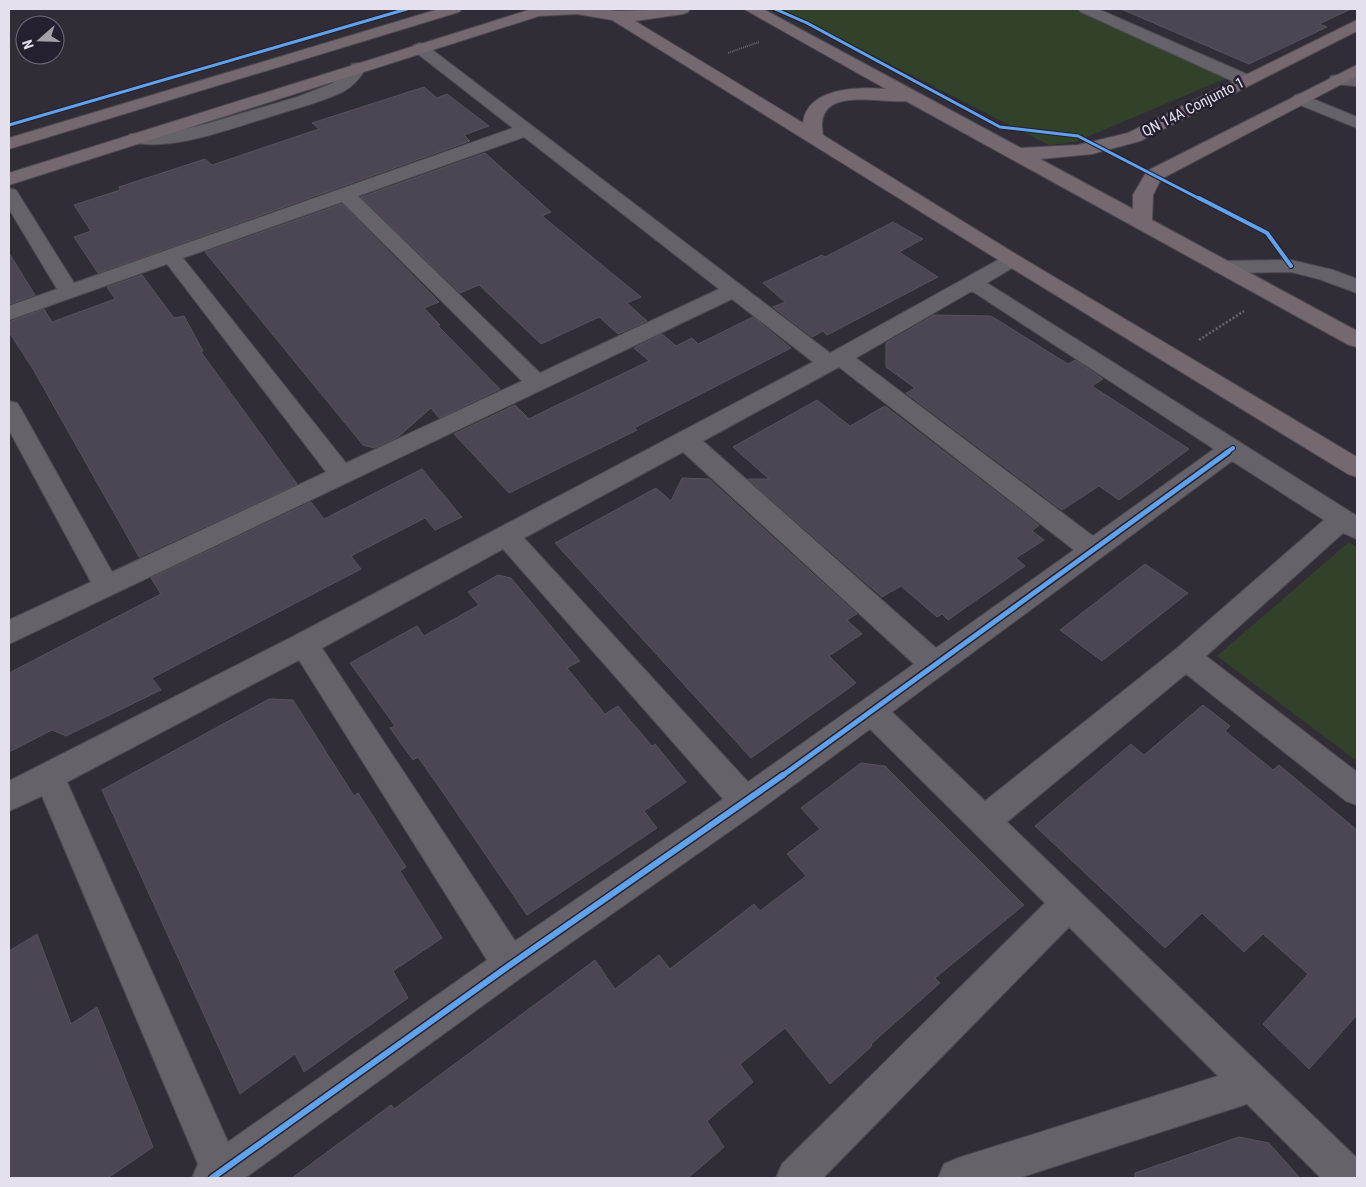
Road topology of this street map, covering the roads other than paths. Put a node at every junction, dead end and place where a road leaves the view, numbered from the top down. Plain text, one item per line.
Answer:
1 (454, 9) edge
2 (577, 9) edge
3 (683, 9) edge
4 (752, 9) edge
5 (1096, 10) edge
6 (617, 16) junction
7 (1357, 25) edge
8 (420, 48) junction
9 (358, 68) joint
10 (1357, 70) edge
11 (1245, 80) junction
12 (1337, 80) junction
13 (1357, 81) edge
14 (913, 97) junction
15 (1300, 99) junction
16 (1357, 124) edge
17 (526, 130) junction
18 (814, 137) junction
19 (136, 138) joint
20 (9, 144) edge
21 (1018, 154) junction
22 (9, 179) edge
23 (9, 194) edge
24 (345, 194) junction
25 (1142, 222) junction
26 (171, 256) junction
27 (1012, 260) junction
28 (1221, 267) junction
29 (973, 283) junction
30 (1357, 287) edge
31 (734, 290) junction
32 (69, 291) junction
33 (9, 313) edge
34 (1357, 340) edge
35 (834, 360) junction
36 (536, 382) junction
37 (9, 409) edge
38 (686, 440) junction
39 (1234, 448) junction
40 (1357, 468) edge
41 (342, 476) junction
42 (1350, 524) edge
43 (506, 535) junction
44 (1094, 550) junction
45 (107, 587) junction
46 (9, 633) edge
47 (304, 644) junction
48 (1186, 657) junction
49 (934, 664) junction
50 (871, 711) junction
51 (49, 776) junction
52 (1357, 791) edge
53 (9, 797) edge
54 (746, 802) junction
55 (984, 821) junction
56 (1068, 904) junction
57 (510, 966) junction
58 (1252, 1084) junction
59 (219, 1176) edge
60 (796, 1178) edge
61 (958, 1178) edge
62 (1349, 1178) edge

1 - 20 main road
2 - 6 main road
2 - 8 main road
3 - 6 main road
4 - 14 main road
5 - 11 street
6 - 18 main road
7 - 11 main road, QN 14A Conjunto 1
8 - 9 main road
8 - 17 street
9 - 19 street
10 - 12 main road
11 - 21 main road, QN 14A Conjunto 1
12 - 13 street
12 - 15 main road
14 - 18 main road
14 - 21 main road
15 - 16 street
15 - 25 main road
17 - 24 street
17 - 31 street
18 - 27 main road
19 - 22 main road
21 - 25 main road
23 - 32 street
24 - 26 street
24 - 36 street
25 - 28 main road
26 - 32 street
26 - 41 street
27 - 29 street
27 - 40 main road
28 - 30 street
28 - 34 main road
29 - 35 street
29 - 39 street
31 - 35 street
31 - 36 street
32 - 33 street
35 - 38 street
35 - 44 street
36 - 41 street
37 - 45 street
38 - 43 street
38 - 49 street
39 - 42 street
39 - 44 street
41 - 45 street
42 - 48 street
43 - 47 street
43 - 54 street
44 - 49 street
45 - 46 street
47 - 51 street
47 - 57 street
48 - 52 street
48 - 55 street
49 - 50 street
50 - 54 street
50 - 55 street
51 - 53 street
51 - 59 street
54 - 57 street
55 - 56 street
56 - 58 street
56 - 60 street
57 - 59 street
58 - 61 street
58 - 62 street

